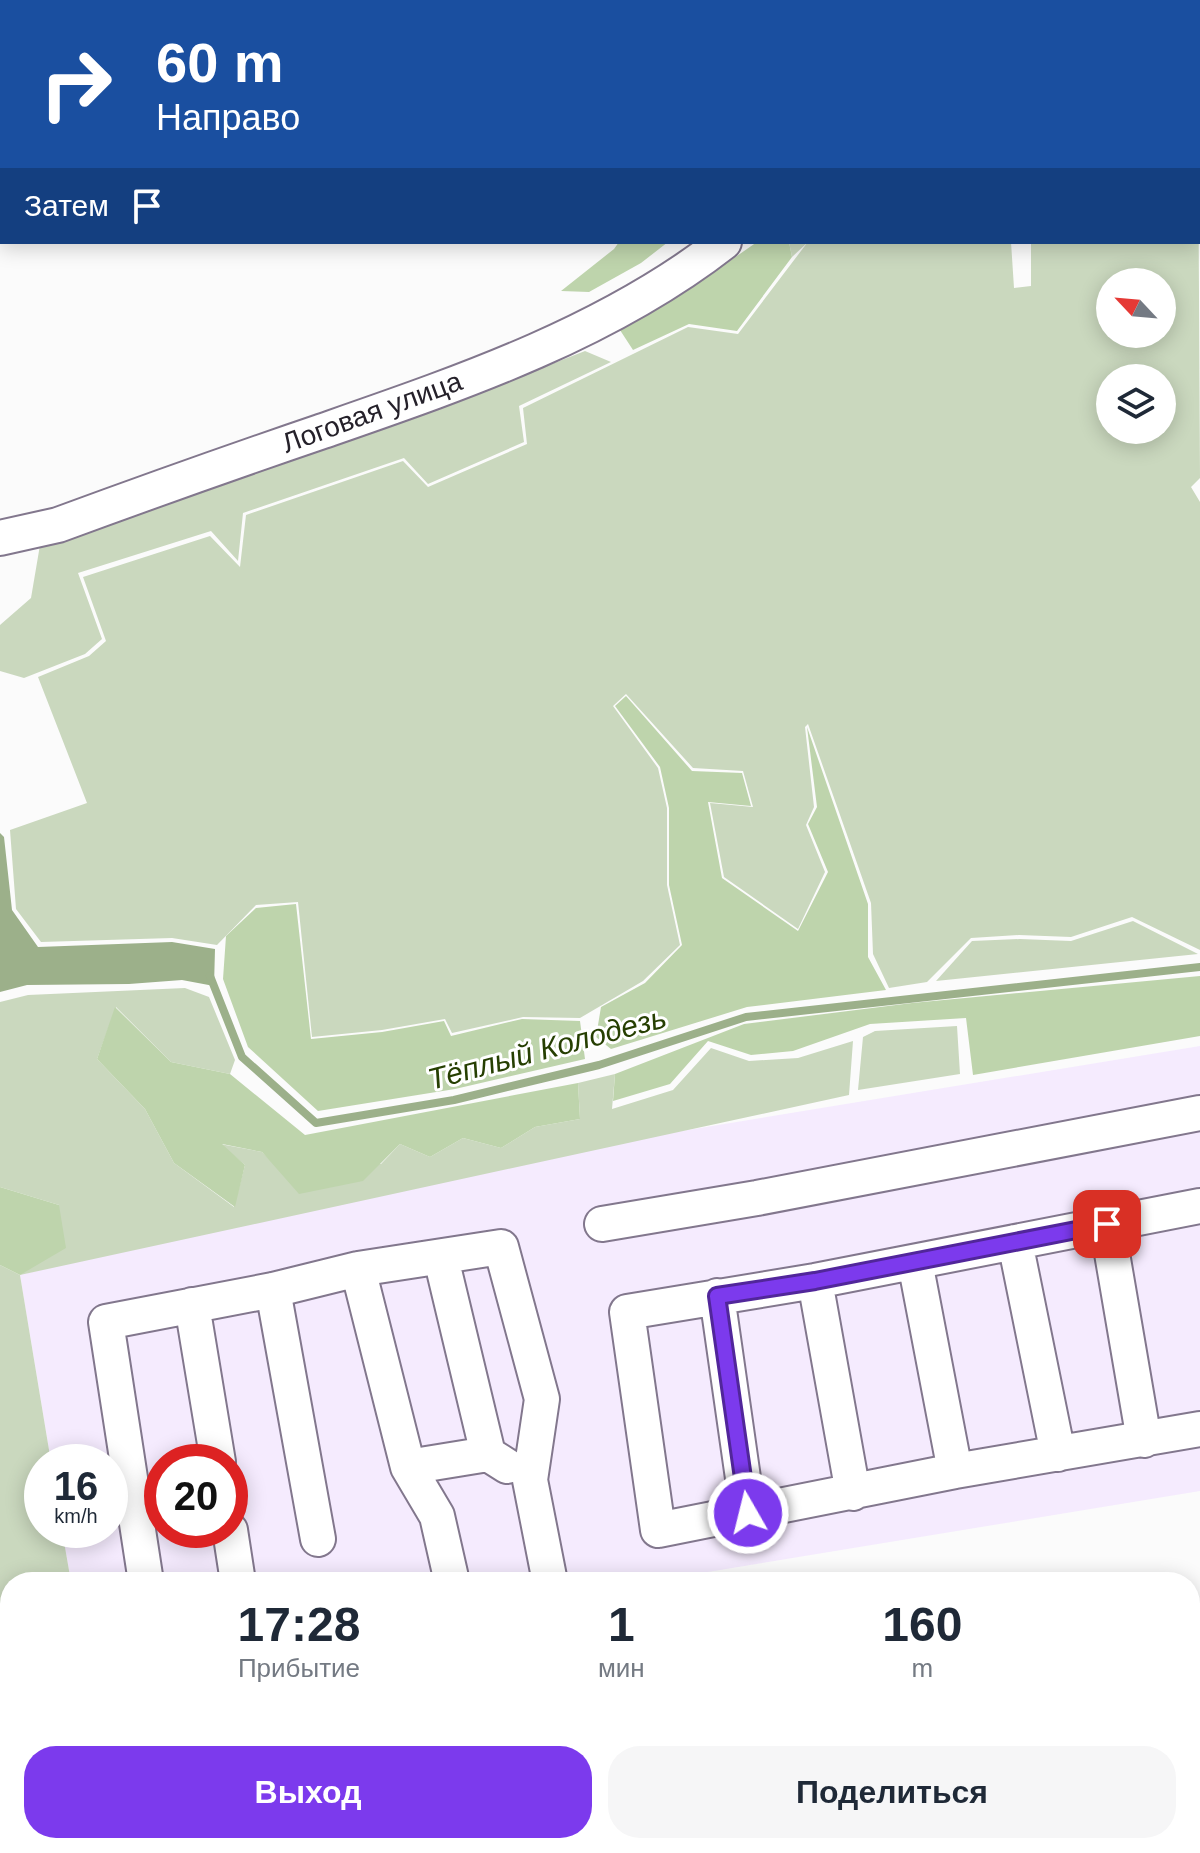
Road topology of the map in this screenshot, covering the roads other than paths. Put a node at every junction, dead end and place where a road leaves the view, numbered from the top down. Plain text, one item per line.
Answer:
1 (721, 244) edge
2 (0, 538) edge
3 (1200, 1113) edge
4 (1200, 1206) edge
5 (602, 1224) dead end
6 (1107, 1224) junction
7 (1015, 1242) junction
8 (441, 1258) junction
9 (915, 1262) junction
10 (358, 1269) junction
11 (815, 1281) junction
12 (273, 1290) junction
13 (717, 1296) junction
14 (192, 1305) junction
15 (1200, 1429) edge
16 (1144, 1440) junction
17 (215, 1444) edge
18 (488, 1454) junction
19 (1058, 1454) junction
20 (408, 1467) junction
21 (955, 1471) junction
22 (530, 1480) junction
23 (853, 1493) junction
24 (748, 1513) junction
25 (318, 1539) dead end
26 (233, 1548) edge
27 (144, 1572) edge
28 (236, 1572) edge
29 (450, 1572) edge
30 (548, 1572) edge

1 - 2 street, Логовая улица
3 - 5 street
4 - 6 street
6 - 7 street
6 - 16 street
7 - 9 street
7 - 19 street
8 - 10 street
8 - 18 street
8 - 22 street
9 - 11 street
9 - 21 street
10 - 12 street
10 - 20 street
11 - 13 street
11 - 23 street
12 - 14 street
12 - 25 street
13 - 24 street
13 - 24 street
14 - 17 street
14 - 27 street
15 - 16 street
16 - 19 street
18 - 20 street
18 - 22 street
19 - 21 street
20 - 29 street
21 - 23 street
22 - 30 street
23 - 24 street
26 - 28 street

